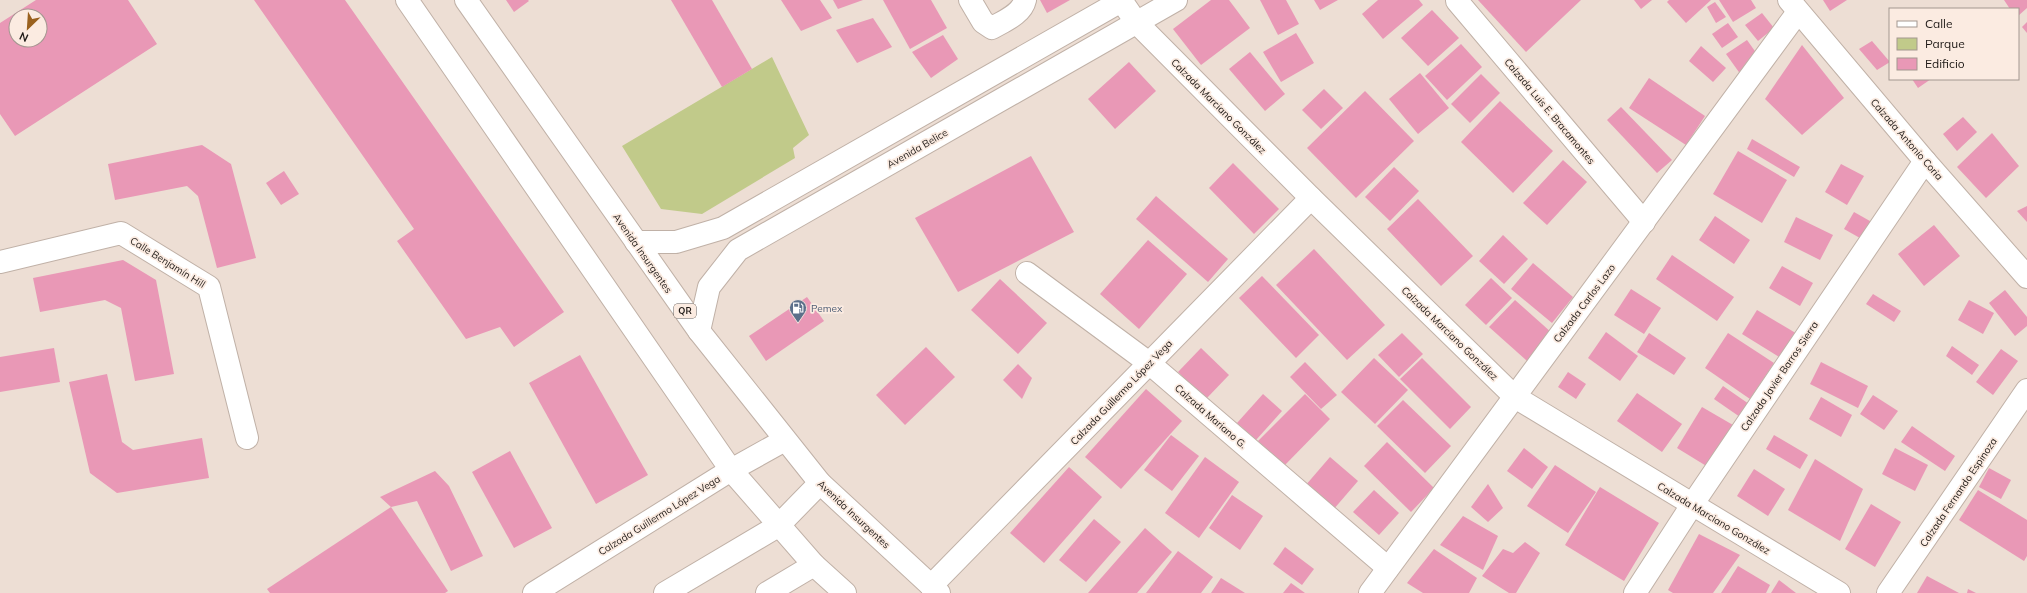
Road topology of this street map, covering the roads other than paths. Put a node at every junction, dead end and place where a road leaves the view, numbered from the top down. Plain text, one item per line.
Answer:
1 (407, 0) edge
2 (466, 0) edge
3 (970, 0) edge
4 (1025, 0) edge
5 (1122, 0) edge
6 (1176, 0) edge
7 (1457, 1) edge
8 (1794, 6) edge
9 (1136, 22) junction
10 (1925, 161) junction
11 (1311, 198) junction
12 (1644, 222) junction
13 (636, 242) junction
14 (0, 262) edge
15 (1027, 273) dead end
16 (2027, 277) edge
17 (699, 331) junction
18 (1149, 363) junction
19 (2027, 390) edge
20 (1515, 396) junction
21 (247, 438) dead end
22 (785, 440) junction
23 (731, 470) junction
24 (820, 483) junction
25 (1692, 505) junction
26 (778, 526) junction
27 (814, 565) junction
28 (1388, 568) junction
29 (935, 590) edge
30 (534, 593) edge
31 (665, 593) edge
32 (767, 593) edge
33 (845, 593) edge
34 (1370, 593) edge
35 (1635, 593) edge
36 (1838, 593) edge
37 (1888, 593) edge

1 - 23 street
2 - 13 street, Avenida Insurgentes / QR
3 - 4 street
5 - 9 street, Calzada Marciano González
5 - 13 street
6 - 9 street, Avenida Belice
7 - 12 street, Calzada Luis E. Bracamontes
8 - 10 street, Calzada Antonio Coria
8 - 12 street, Calzada Carlos Lazo
9 - 11 street, Calzada Marciano González
9 - 17 street, Avenida Belice
10 - 16 street, Calzada Antonio Coria
10 - 25 street, Calzada Javier Barros Sierra
11 - 18 street, Calzada Guillermo López Vega
11 - 20 street, Calzada Marciano González
12 - 20 street, Calzada Carlos Lazo
13 - 17 street, Avenida Insurgentes / QR
14 - 21 street, Calle Benjamín Hill
15 - 18 street, Calzada Mariano G.
17 - 22 street, Avenida Insurgentes / QR
18 - 28 street, Calzada Mariano G.
18 - 29 street, Calzada Guillermo López Vega
19 - 37 street, Calzada Fernando Espinoza
20 - 25 street, Calzada Marciano González
20 - 28 street, Calzada Carlos Lazo
22 - 23 street, Calzada Guillermo López Vega
22 - 24 street, Avenida Insurgentes / QR
23 - 26 street
23 - 30 street, Calzada Guillermo López Vega
24 - 26 street
24 - 29 street, Avenida Insurgentes / QR
25 - 35 street, Calzada Javier Barros Sierra
25 - 36 street, Calzada Marciano González
26 - 27 street
26 - 31 street
27 - 32 street
27 - 33 street
28 - 34 street, Calzada Carlos Lazo

